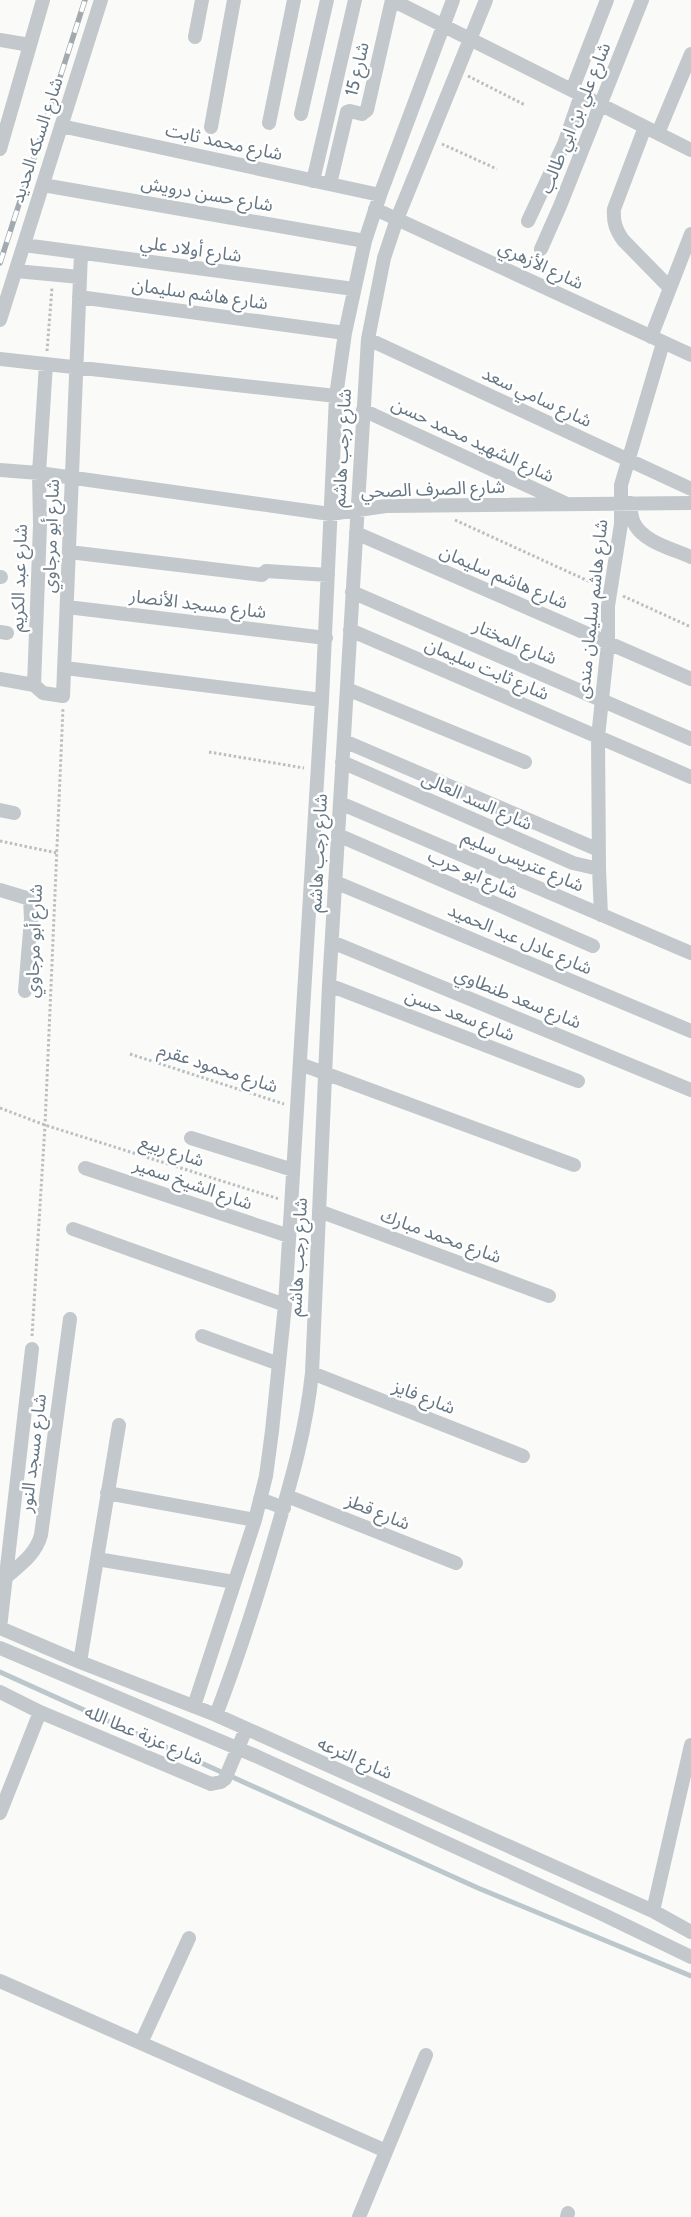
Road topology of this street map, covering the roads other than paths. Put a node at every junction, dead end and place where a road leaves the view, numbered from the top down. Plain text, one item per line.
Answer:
1 (43, 0) edge
2 (101, 0) edge
3 (202, 0) edge
4 (234, 0) edge
5 (294, 0) edge
6 (327, 0) edge
7 (355, 0) edge
8 (392, 0) edge
9 (453, 0) edge
10 (486, 0) edge
11 (606, 0) edge
12 (642, 0) edge
13 (442, 25) junction
14 (195, 37) dead end
15 (0, 40) edge
16 (471, 40) junction
17 (30, 45) junction
18 (691, 54) edge
19 (576, 92) junction
20 (600, 104) junction
21 (6, 110) edge
22 (301, 114) dead end
23 (268, 123) dead end
24 (61, 126) junction
25 (211, 127) dead end
26 (645, 127) junction
27 (658, 133) junction
28 (0, 149) edge
29 (691, 150) edge
30 (313, 181) junction
31 (330, 184) junction
32 (43, 185) junction
33 (377, 202) junction
34 (397, 219) junction
35 (528, 221) dead end
36 (691, 234) edge
37 (365, 241) junction
38 (24, 245) junction
39 (541, 249) dead end
40 (81, 253) junction
41 (16, 271) junction
42 (80, 277) junction
43 (670, 288) junction
44 (354, 289) junction
45 (79, 297) junction
46 (0, 320) edge
47 (345, 334) junction
48 (368, 339) junction
49 (657, 340) junction
50 (691, 356) edge
51 (0, 359) edge
52 (46, 364) junction
53 (76, 368) junction
54 (336, 396) junction
55 (363, 410) junction
56 (627, 459) junction
57 (0, 470) edge
58 (39, 472) junction
59 (72, 478) junction
60 (691, 489) edge
61 (626, 503) junction
62 (691, 503) edge
63 (568, 504) junction
64 (358, 510) junction
65 (330, 514) junction
66 (356, 533) junction
67 (69, 552) junction
68 (691, 557) edge
69 (328, 575) junction
70 (352, 592) junction
71 (67, 608) junction
72 (350, 630) junction
73 (326, 638) junction
74 (608, 643) junction
75 (65, 668) junction
76 (0, 679) edge
77 (691, 679) edge
78 (34, 685) junction
79 (347, 688) junction
80 (322, 700) junction
81 (602, 700) junction
82 (598, 737) junction
83 (691, 739) edge
84 (344, 741) junction
85 (342, 762) junction
86 (524, 762) dead end
87 (691, 777) edge
88 (340, 803) junction
89 (0, 810) edge
90 (14, 813) dead end
91 (338, 835) junction
92 (599, 850) junction
93 (599, 869) junction
94 (335, 882) junction
95 (0, 890) edge
96 (601, 915) junction
97 (332, 942) junction
98 (594, 946) dead end
99 (691, 953) edge
100 (329, 985) junction
101 (25, 991) dead end
102 (691, 1031) edge
103 (300, 1064) junction
104 (326, 1073) junction
105 (578, 1080) dead end
106 (691, 1090) edge
107 (191, 1138) dead end
108 (574, 1165) dead end
109 (85, 1168) dead end
110 (293, 1170) junction
111 (319, 1211) junction
112 (73, 1229) dead end
113 (289, 1236) junction
114 (549, 1296) dead end
115 (285, 1305) junction
116 (70, 1319) dead end
117 (202, 1336) dead end
118 (32, 1349) road end
119 (279, 1364) junction
120 (312, 1373) junction
121 (119, 1425) dead end
122 (523, 1456) dead end
123 (108, 1493) junction
124 (260, 1499) junction
125 (286, 1502) junction
126 (255, 1520) junction
127 (97, 1559) junction
128 (456, 1563) dead end
129 (5, 1578) junction
130 (234, 1582) junction
131 (0, 1628) edge
132 (0, 1648) edge
133 (80, 1662) junction
134 (0, 1692) edge
135 (194, 1706) junction
136 (40, 1712) junction
137 (216, 1715) junction
138 (246, 1729) junction
139 (691, 1745) edge
140 (235, 1754) junction
141 (0, 1813) edge
142 (653, 1911) junction
143 (691, 1932) edge
144 (188, 1938) dead end
145 (691, 1957) edge
146 (0, 1981) edge
147 (141, 2043) junction
148 (426, 2055) dead end
149 (386, 2151) junction
150 (359, 2217) edge

1 - 17 street
2 - 24 street, شارع السكه الحديد
3 - 14 street
4 - 25 street
5 - 23 street
6 - 22 street
7 - 30 street
8 - 13 street
8 - 31 street, شارع 15
9 - 13 street, شارع رجب هاشم
10 - 16 street, شارع رجب هاشم
11 - 19 street
12 - 20 street, شارع علي بن ابي طالب
13 - 16 street
13 - 33 street, شارع رجب هاشم
15 - 17 street
16 - 19 street
16 - 34 street, شارع رجب هاشم
17 - 21 street
18 - 27 street
19 - 20 street
19 - 35 street
20 - 26 street
20 - 39 street, شارع علي بن ابي طالب
21 - 28 street
24 - 30 street, شارع محمد ثابت
24 - 32 street, شارع السكه الحديد
26 - 27 street
26 - 43 street
27 - 29 street
30 - 31 street, شارع محمد ثابت
31 - 33 street, شارع محمد ثابت
32 - 37 street, شارع حسن درويش
32 - 38 street, شارع السكه الحديد
33 - 34 street, شارع الأزهري
33 - 37 street, شارع رجب هاشم
34 - 48 street, شارع رجب هاشم
34 - 49 street, شارع الأزهري
36 - 43 street, شارع هاشم سليمان مندى
37 - 44 street, شارع رجب هاشم
38 - 40 street, شارع أولاد علي
38 - 41 street, شارع السكه الحديد
40 - 42 street, شارع أبو مرجاوي
40 - 44 street, شارع أولاد علي
41 - 42 street
41 - 46 street, شارع السكه الحديد
42 - 45 street, شارع أبو مرجاوي
43 - 49 street, شارع هاشم سليمان مندى
44 - 47 street, شارع رجب هاشم
45 - 47 street, شارع هاشم سليمان
45 - 53 street, شارع أبو مرجاوي
47 - 54 street, شارع رجب هاشم
48 - 55 street, شارع رجب هاشم
48 - 56 street, شارع سامي سعد
49 - 50 street, شارع الأزهري
49 - 56 street, شارع هاشم سليمان مندى
51 - 52 street
52 - 53 street
52 - 58 street
53 - 54 street
53 - 59 street, شارع أبو مرجاوي
54 - 65 street, شارع رجب هاشم
55 - 63 street, شارع الشهيد محمد حسن
55 - 64 street, شارع رجب هاشم
56 - 60 street, شارع سامي سعد
56 - 61 street, شارع هاشم سليمان مندى
57 - 58 street, شارع الصرف الصحي
58 - 59 street, شارع الصرف الصحي
58 - 78 street, شارع عبد الكريم
59 - 65 street, شارع الصرف الصحي
59 - 67 street, شارع أبو مرجاوي
61 - 62 street, شارع الصرف الصحي
61 - 63 street, شارع الصرف الصحي
61 - 68 street
61 - 74 street, شارع هاشم سليمان مندى
63 - 64 street, شارع الصرف الصحي
64 - 65 street, شارع الصرف الصحي
64 - 66 street, شارع رجب هاشم
65 - 69 street, شارع رجب هاشم
66 - 70 street, شارع رجب هاشم
66 - 74 street, شارع هاشم سليمان
67 - 69 street
67 - 71 street, شارع أبو مرجاوي
69 - 73 street, شارع رجب هاشم
70 - 72 street, شارع رجب هاشم
70 - 81 street, شارع المختار
71 - 73 street, شارع مسجد الأنصار
71 - 75 street, شارع أبو مرجاوي
72 - 79 street, شارع رجب هاشم
72 - 82 street, شارع ثابت سليمان
73 - 80 street, شارع رجب هاشم
74 - 77 street, شارع هاشم سليمان
74 - 81 street, شارع هاشم سليمان مندى
75 - 78 street, شارع أبو مرجاوي
75 - 80 street
76 - 78 street
79 - 84 street, شارع رجب هاشم
79 - 86 street
80 - 103 street, شارع رجب هاشم
81 - 82 street, شارع هاشم سليمان مندى
81 - 83 street, شارع المختار
82 - 87 street, شارع ثابت سليمان
82 - 92 street, شارع هاشم سليمان مندى
84 - 85 street, شارع رجب هاشم
84 - 92 street
85 - 88 street, شارع رجب هاشم
85 - 93 street, شارع السد العالى
88 - 91 street, شارع رجب هاشم
88 - 96 street, شارع عتريس سليم
89 - 90 street
91 - 94 street, شارع رجب هاشم
91 - 98 street, شارع ابو حرب
92 - 93 street, شارع هاشم سليمان مندى
93 - 96 street, شارع هاشم سليمان مندى
94 - 97 street, شارع رجب هاشم
94 - 102 street, شارع عادل عبد الحميد
95 - 101 street
96 - 99 street, شارع عتريس سليم
97 - 100 street, شارع رجب هاشم
97 - 106 street, شارع سعد طنطاوي
100 - 104 street, شارع رجب هاشم
100 - 105 street, شارع سعد حسن
103 - 104 street
103 - 110 street, شارع رجب هاشم
104 - 108 street
104 - 111 street, شارع رجب هاشم
107 - 110 street
109 - 113 street, شارع الشيخ سمير
110 - 113 street, شارع رجب هاشم
111 - 114 street, شارع محمد مبارك
111 - 120 street, شارع رجب هاشم
112 - 115 street
113 - 115 street, شارع رجب هاشم
115 - 119 street, شارع رجب هاشم
116 - 129 street, شارع مسجد النور
117 - 119 street
118 - 129 street
119 - 124 street, شارع رجب هاشم
120 - 122 street, شارع فايز
120 - 125 street, شارع رجب هاشم
121 - 123 street
123 - 126 street
123 - 127 street
124 - 125 street, شارع قطز
124 - 126 street, شارع رجب هاشم
125 - 128 street, شارع قطز
125 - 137 street, شارع رجب هاشم
126 - 130 street, شارع رجب هاشم
127 - 130 street
127 - 133 street
129 - 131 street
130 - 135 street, شارع رجب هاشم
131 - 133 street, شارع الترعه
132 - 140 street
133 - 135 street, شارع الترعه
134 - 136 street, شارع عزبة عطا الله
135 - 137 street, شارع الترعه
136 - 140 street, شارع عزبة عطا الله
136 - 141 street
137 - 138 street, شارع الترعه
138 - 140 street, شارع عزبة عطا الله
138 - 142 street, شارع الترعه
139 - 142 street
140 - 145 street
142 - 143 street, شارع الترعه
144 - 147 street
146 - 147 street
147 - 149 street
148 - 149 street
149 - 150 street

